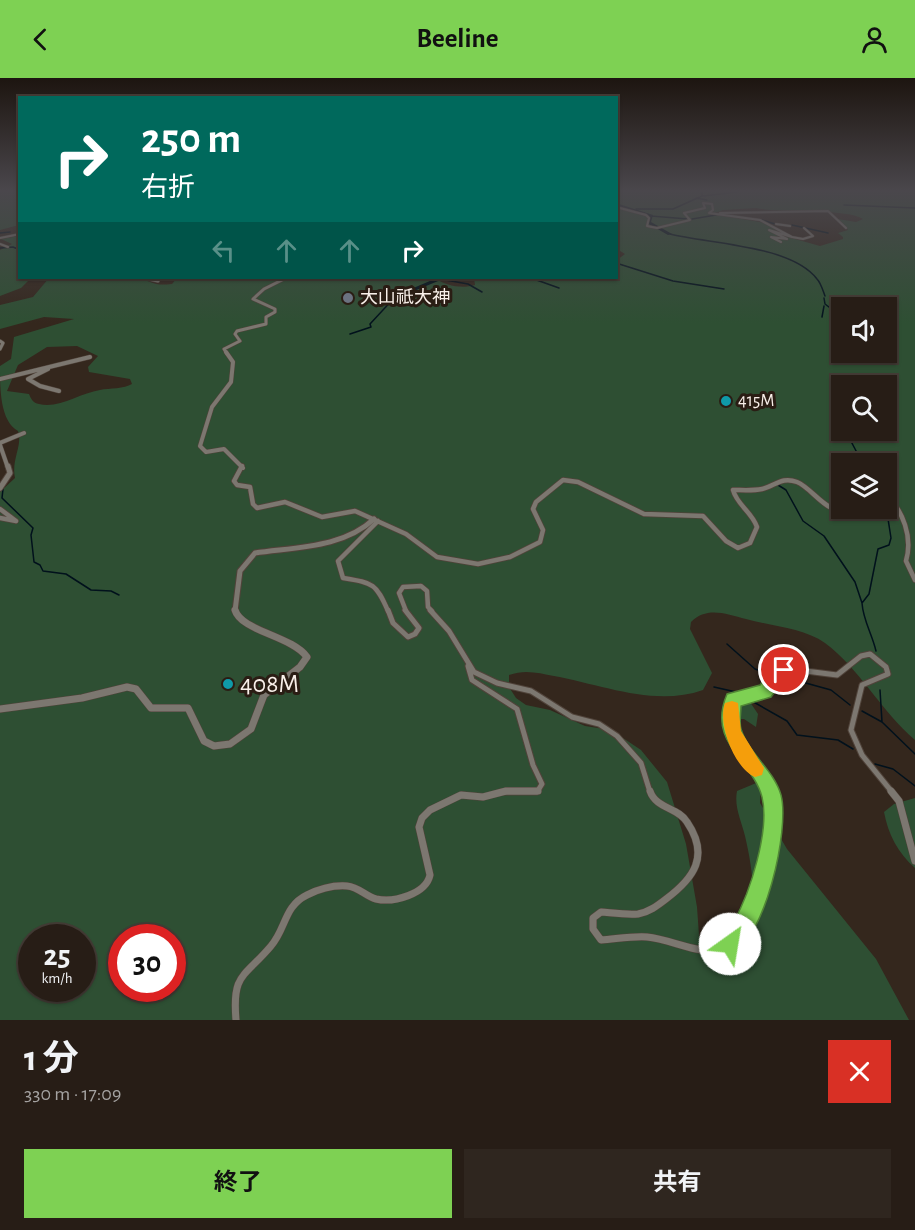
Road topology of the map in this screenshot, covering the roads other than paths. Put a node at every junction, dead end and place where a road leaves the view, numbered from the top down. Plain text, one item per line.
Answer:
1 (15, 235) edge
2 (779, 235) edge
3 (785, 235) edge
4 (789, 235) edge
5 (812, 235) edge
6 (792, 237) junction
7 (0, 238) edge
8 (781, 242) dead end
9 (0, 244) edge
10 (0, 249) edge
11 (148, 279) edge
12 (284, 279) edge
13 (158, 282) dead end
14 (0, 340) edge
15 (0, 349) edge
16 (90, 357) dead end
17 (55, 365) junction
18 (0, 379) edge
19 (59, 391) dead end
20 (24, 433) dead end
21 (0, 444) edge
22 (0, 488) edge
23 (897, 505) edge
24 (831, 507) edge
25 (0, 509) edge
26 (0, 518) edge
27 (376, 520) junction
28 (915, 580) edge
29 (468, 666) junction
30 (0, 709) edge
31 (915, 861) edge
32 (236, 1020) edge

1 - 7 street
2 - 8 street
3 - 6 street
4 - 6 street
5 - 6 street
9 - 10 street
11 - 13 street
12 - 27 street
14 - 15 street
16 - 17 street
17 - 18 street
17 - 19 street
20 - 21 street
21 - 22 street
23 - 28 street
24 - 27 street
25 - 26 street
27 - 29 street
27 - 30 street
29 - 31 street
29 - 32 street

